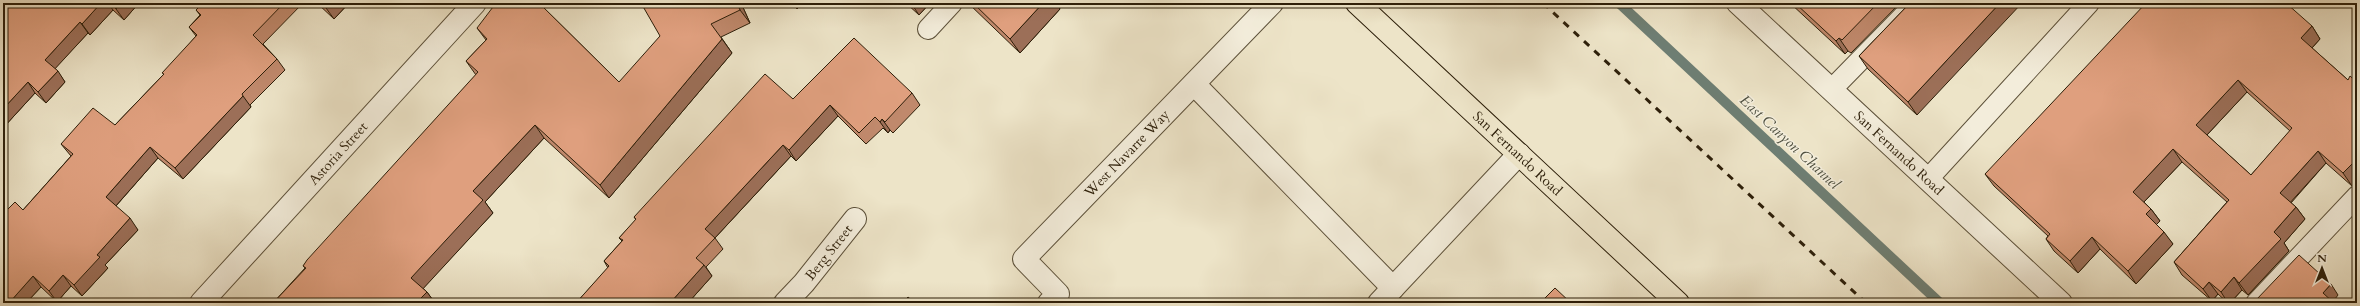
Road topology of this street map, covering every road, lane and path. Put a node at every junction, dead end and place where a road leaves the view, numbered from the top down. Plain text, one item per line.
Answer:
1 (475, 3) edge
2 (952, 3) edge
3 (1272, 3) edge
4 (1357, 3) edge
5 (1738, 3) edge
6 (1916, 3) edge
7 (2089, 3) edge
8 (928, 29) dead end
9 (1194, 84) junction
10 (1831, 90) junction
11 (1519, 154) junction
12 (1928, 179) junction
13 (2357, 196) edge
14 (855, 219) dead end
15 (1386, 296) edge
16 (201, 303) edge
17 (785, 303) edge
18 (1049, 303) edge
19 (1678, 303) edge
20 (2061, 303) edge
21 (2256, 303) edge

1 - 16 street, Astoria Street
2 - 8 lane
3 - 9 street, West Navarre Way
4 - 11 main road, San Fernando Road
5 - 10 street, San Fernando Road
6 - 10 lane
7 - 12 lane
9 - 15 street
9 - 18 street, West Navarre Way
10 - 12 street, San Fernando Road
11 - 15 street
11 - 19 main road, San Fernando Road
12 - 20 street, San Fernando Road
13 - 21 lane
14 - 17 street, Berg Street

